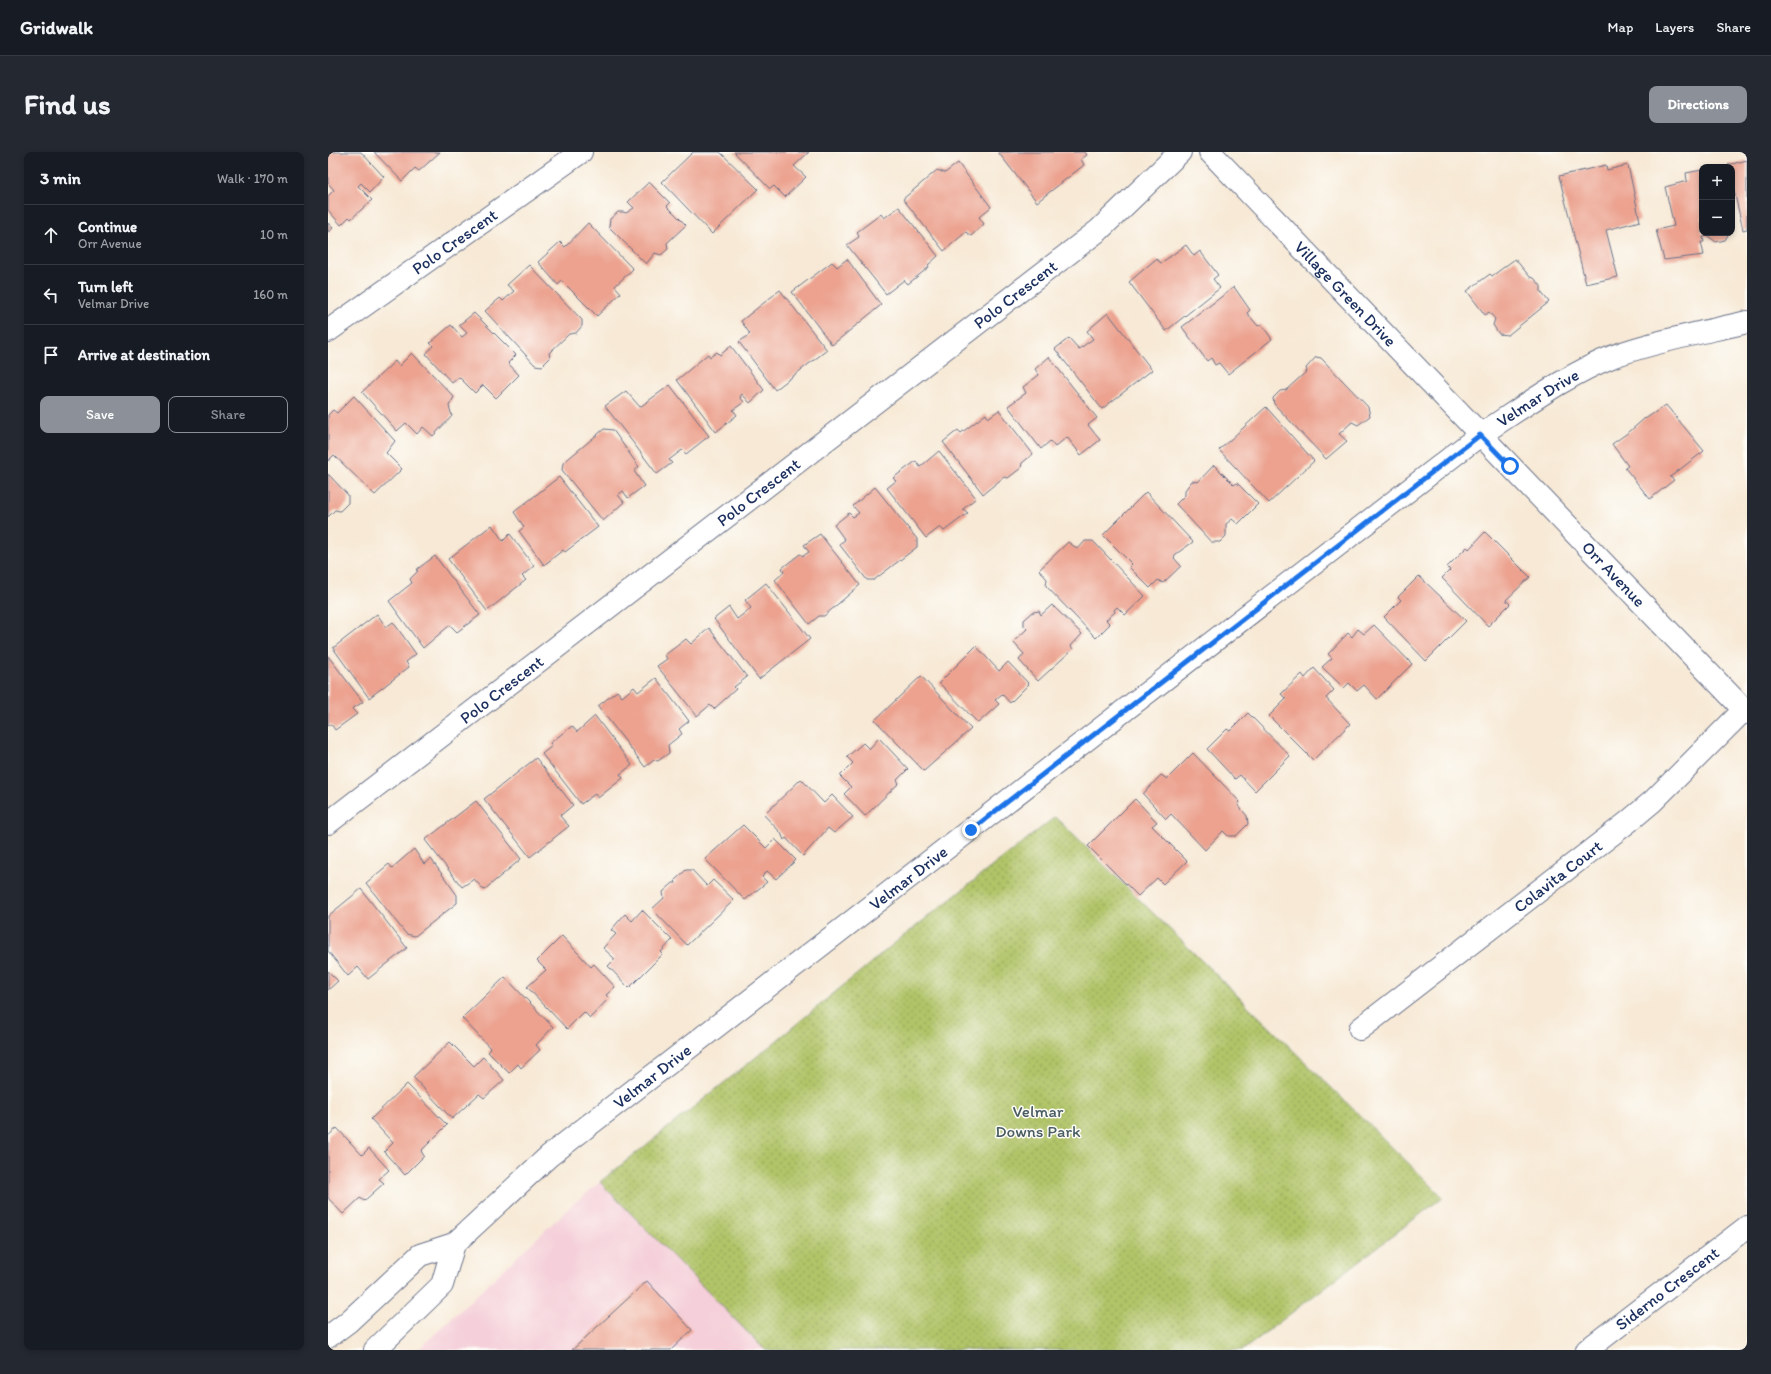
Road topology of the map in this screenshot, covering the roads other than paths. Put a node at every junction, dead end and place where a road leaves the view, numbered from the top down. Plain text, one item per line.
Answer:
1 (581, 152) edge
2 (1180, 152) edge
3 (1210, 152) edge
4 (1747, 322) edge
5 (328, 331) edge
6 (1480, 435) junction
7 (1746, 712) edge
8 (328, 823) edge
9 (1360, 1029) dead end
10 (1747, 1227) edge
11 (454, 1244) junction
12 (328, 1337) edge
13 (375, 1350) edge
14 (1587, 1350) edge

1 - 5 street, Polo Crescent
2 - 8 street, Polo Crescent
3 - 6 street, Village Green Drive
4 - 6 street, Velmar Drive
6 - 7 street, Orr Avenue
6 - 11 street, Velmar Drive
7 - 9 street, Colavita Court
10 - 14 street, Siderno Crescent
11 - 12 street, Velmar Drive
11 - 13 street

